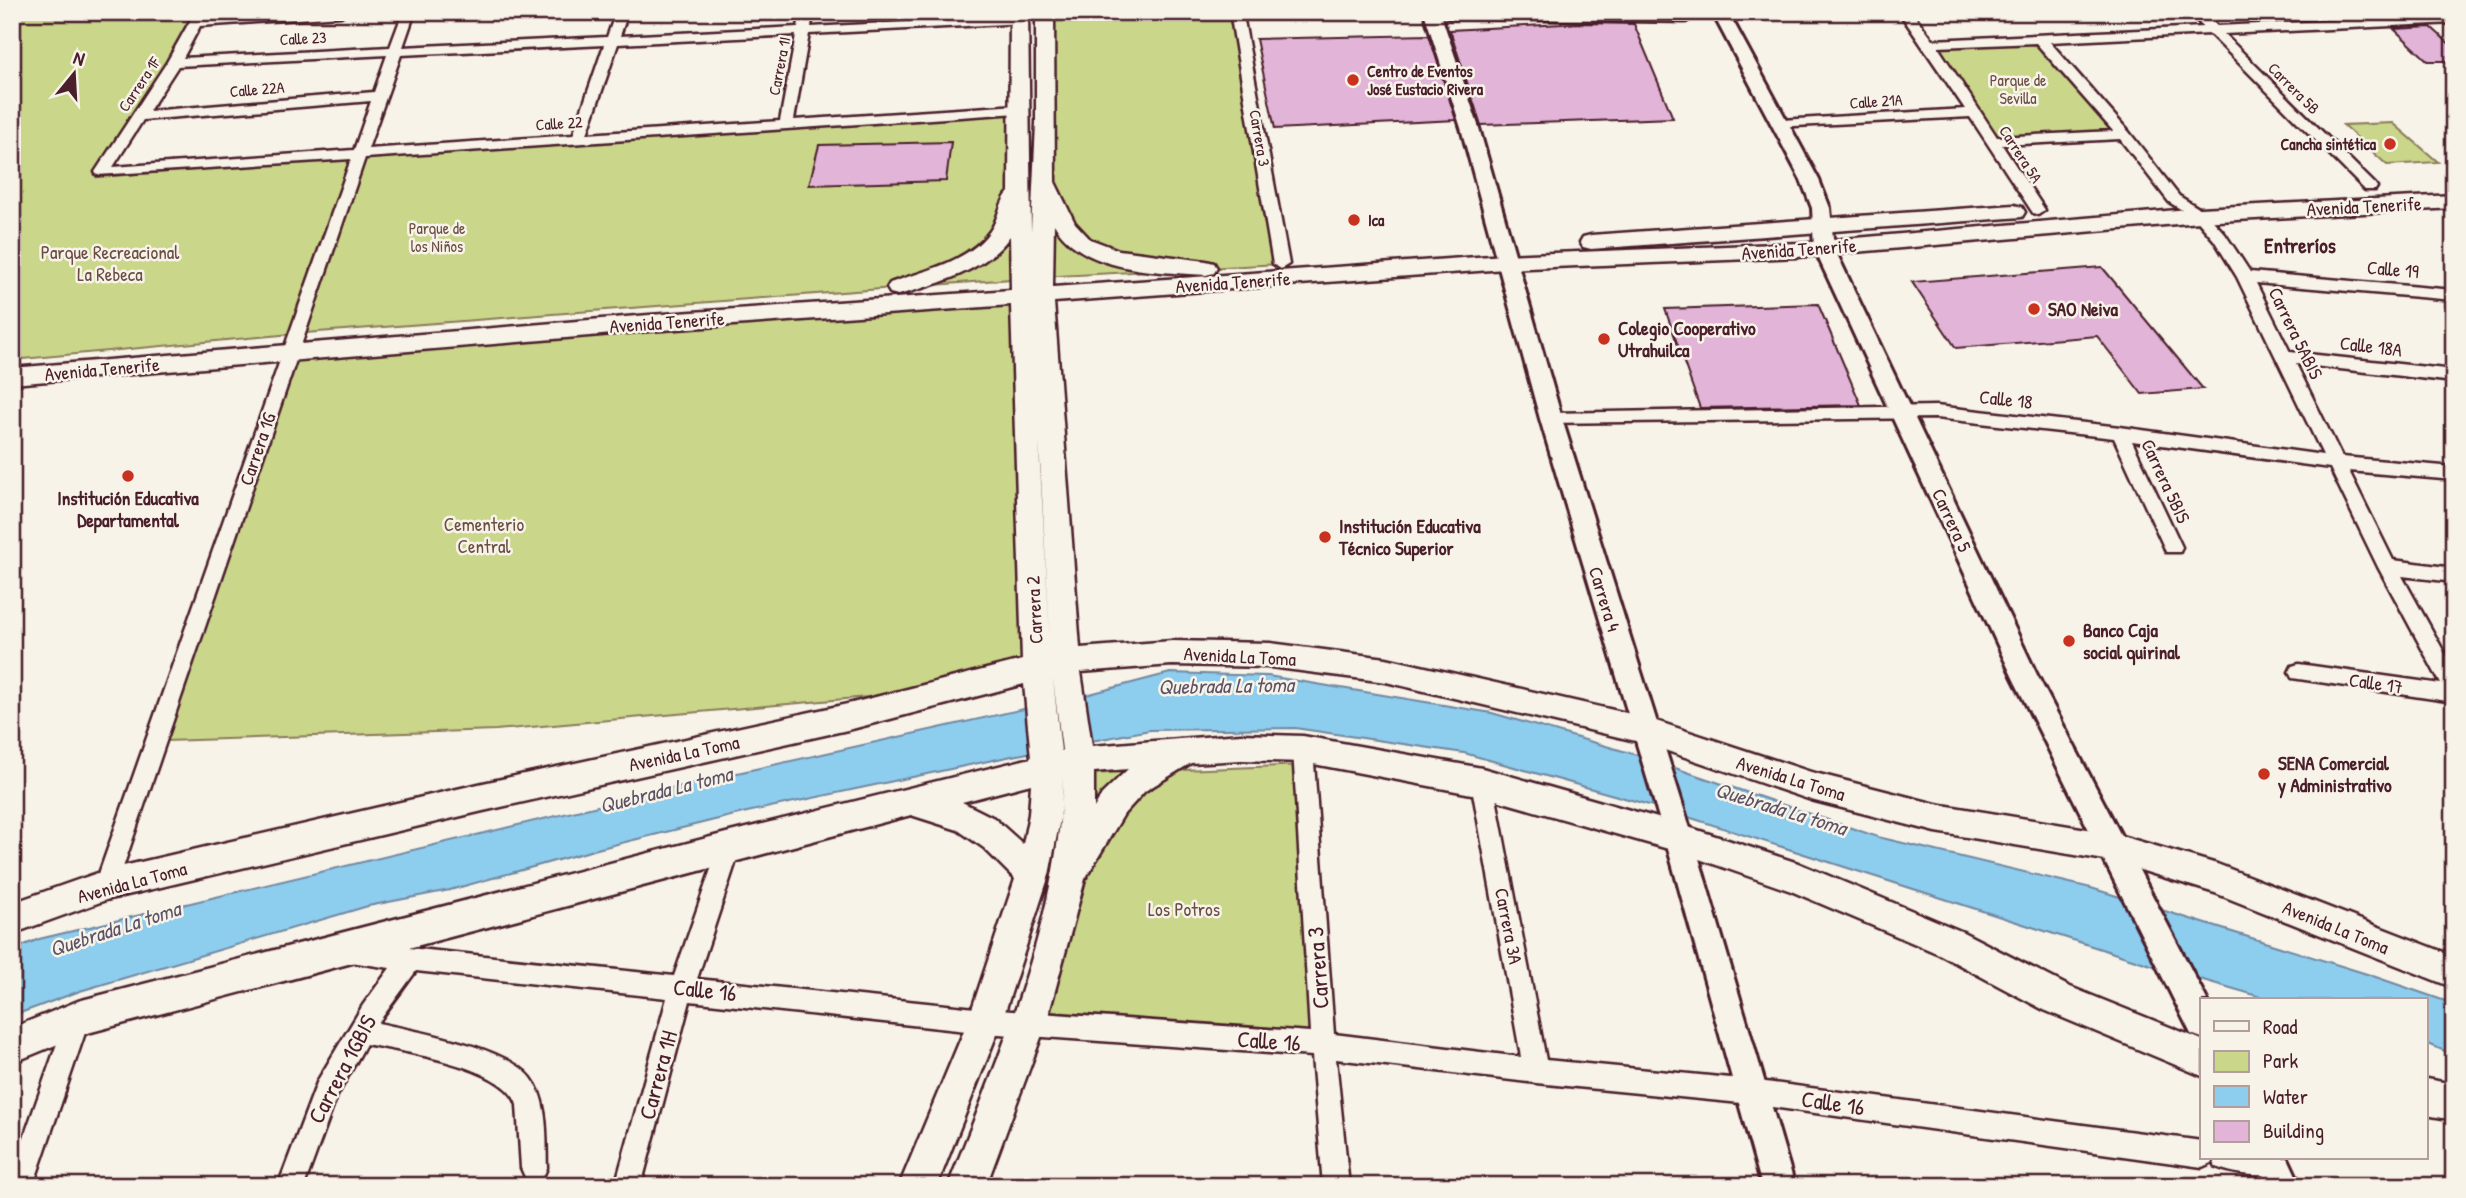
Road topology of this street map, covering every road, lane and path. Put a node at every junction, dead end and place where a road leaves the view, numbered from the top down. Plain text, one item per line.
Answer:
1 (341, 12) edge
2 (409, 12) edge
3 (622, 12) edge
4 (807, 12) edge
5 (1045, 12) edge
6 (1238, 12) edge
7 (1720, 12) edge
8 (1905, 12) edge
9 (2195, 12) edge
10 (1432, 13) edge
11 (295, 14) edge
12 (1019, 16) edge
13 (198, 17) edge
14 (2368, 17) edge
15 (1686, 18) dead end
16 (2454, 19) edge
17 (2211, 30) junction
18 (803, 31) junction
19 (2040, 38) junction
20 (612, 40) junction
21 (1929, 44) junction
22 (395, 51) junction
23 (174, 62) junction
24 (380, 96) junction
25 (1018, 109) junction
26 (1974, 113) junction
27 (138, 116) junction
28 (1781, 124) junction
29 (786, 126) junction
30 (2124, 135) junction
31 (578, 140) junction
32 (1992, 141) junction
33 (360, 153) junction
34 (102, 172) joint
35 (1019, 177) junction
36 (1044, 180) junction
37 (2454, 184) edge
38 (2370, 187) junction
39 (2174, 199) junction
40 (2454, 201) edge
41 (2038, 210) junction
42 (2200, 215) junction
43 (1822, 237) junction
44 (1503, 255) junction
45 (1281, 264) junction
46 (1206, 268) junction
47 (2245, 277) junction
48 (1033, 287) junction
49 (898, 288) junction
50 (2454, 295) edge
51 (294, 343) junction
52 (2284, 357) junction
53 (12, 360) edge
54 (12, 376) edge
55 (2454, 376) edge
56 (1902, 412) junction
57 (1551, 419) junction
58 (2120, 433) junction
59 (2337, 463) junction
60 (2454, 474) edge
61 (2173, 547) dead end
62 (2387, 567) junction
63 (2454, 575) edge
64 (1052, 672) junction
65 (2299, 672) dead end
66 (2454, 691) edge
67 (1649, 744) junction
68 (1303, 749) junction
69 (1190, 750) junction
70 (1063, 758) junction
71 (1482, 782) junction
72 (909, 803) junction
73 (1675, 826) junction
74 (730, 846) junction
75 (2118, 860) junction
76 (1033, 874) junction
77 (1069, 880) junction
78 (106, 885) junction
79 (17, 915) edge
80 (334, 950) junction
81 (410, 960) junction
82 (2454, 972) edge
83 (682, 987) junction
84 (78, 1018) junction
85 (2200, 1019) edge
86 (985, 1020) junction
87 (1029, 1024) junction
88 (360, 1031) junction
89 (1323, 1045) junction
90 (12, 1046) edge
91 (2200, 1057) edge
92 (1536, 1071) junction
93 (1751, 1091) junction
94 (2428, 1097) edge
95 (2454, 1102) edge
96 (2200, 1154) edge
97 (2234, 1160) edge
98 (534, 1168) dead end
99 (2277, 1169) edge
100 (20, 1186) edge
101 (291, 1186) edge
102 (628, 1186) edge
103 (918, 1186) edge
104 (967, 1186) edge
105 (1336, 1186) edge
106 (1779, 1186) edge

1 - 11 street
2 - 22 street, Carrera 1G
3 - 20 street
4 - 18 street, Carrera 1I
5 - 36 main road, Carrera 2
6 - 45 street, Carrera 3
7 - 28 street, Carrera 5
8 - 21 street, Carrera 5A
9 - 17 street, Carrera 5B
10 - 15 street
10 - 44 street, Carrera 4
11 - 13 street
12 - 18 street, Calle 23
12 - 25 main road, Carrera 2
13 - 23 street, Carrera 1F
14 - 16 street
14 - 17 street
17 - 19 street
17 - 38 street, Carrera 5B
18 - 20 street, Calle 23
18 - 29 street, Carrera 1I
19 - 21 street
19 - 30 street, Carrera 5ABIS
20 - 22 street, Calle 23
20 - 31 street
21 - 26 street, Carrera 5A
22 - 23 street, Calle 23
22 - 24 street, Carrera 1G
23 - 27 street, Carrera 1F
24 - 27 street, Calle 22A
24 - 33 street, Carrera 1G
25 - 29 street, Calle 22
25 - 35 main road, Carrera 2
26 - 28 street, Calle 21A
26 - 32 street, Carrera 5A
27 - 34 street, Carrera 1F
28 - 43 street, Carrera 5
29 - 31 street, Calle 22
30 - 32 street
30 - 39 street, Carrera 5ABIS
31 - 33 street, Calle 22
32 - 41 street, Carrera 5A
33 - 34 street, Calle 22
33 - 51 street, Carrera 1G
35 - 48 main road, Carrera 2
35 - 49 main road
36 - 46 main road
36 - 48 main road, Carrera 2
37 - 38 main road, Avenida Tenerife
38 - 39 main road, Avenida Tenerife
39 - 41 main road, Avenida Tenerife
39 - 42 street, Carrera 5ABIS
40 - 42 main road, Avenida Tenerife
41 - 43 main road, Avenida Tenerife
42 - 43 main road, Avenida Tenerife
42 - 47 street, Carrera 5ABIS
43 - 44 main road, Avenida Tenerife
43 - 56 street, Carrera 5
44 - 45 main road, Avenida Tenerife
44 - 48 main road, Avenida Tenerife
44 - 57 street, Carrera 4
45 - 46 main road, Avenida Tenerife
46 - 48 main road, Avenida Tenerife
47 - 50 street, Calle 19
47 - 52 street, Carrera 5ABIS
48 - 49 main road, Avenida Tenerife
48 - 51 main road, Avenida Tenerife
48 - 64 main road, Carrera 2
49 - 51 main road, Avenida Tenerife
51 - 53 main road, Avenida Tenerife
51 - 54 main road, Avenida Tenerife
51 - 78 street, Carrera 1G
52 - 55 street, Calle 18A
52 - 59 street, Carrera 5ABIS
56 - 57 street, Calle 18
56 - 58 street, Calle 18
56 - 75 street, Carrera 5
57 - 67 street, Carrera 4
58 - 59 street, Calle 18
58 - 61 street, Carrera 5BIS
59 - 60 street, Calle 18
59 - 62 street, Carrera 5ABIS
62 - 63 street
62 - 66 street, Carrera 5ABIS
64 - 67 main road, Avenida La Toma
64 - 70 main road, Carrera 2
64 - 78 main road, Avenida La Toma
65 - 66 street, Calle 17
67 - 73 street, Carrera 4
67 - 75 main road, Avenida La Toma
68 - 69 main road
68 - 71 main road
68 - 89 street, Carrera 3
69 - 70 main road
69 - 77 main road
70 - 72 main road
70 - 76 main road, Carrera 2
70 - 77 main road, Carrera 2
71 - 73 main road
71 - 92 street, Carrera 3A
72 - 74 main road
72 - 76 main road
73 - 91 main road
73 - 93 street, Carrera 4
74 - 80 main road
74 - 83 street, Carrera 1H
75 - 82 main road, Avenida La Toma
75 - 85 street, Carrera 5
76 - 86 main road, Carrera 2
77 - 87 main road, Carrera 2
78 - 79 main road, Avenida La Toma
80 - 81 street, Calle 16
80 - 84 main road
81 - 83 street, Calle 16
81 - 88 street, Carrera 1GBIS
83 - 86 street, Calle 16
83 - 102 street, Carrera 1H
84 - 90 main road
84 - 100 street
86 - 87 street, Calle 16
86 - 103 main road, Carrera 2
87 - 89 street, Calle 16
87 - 104 main road, Carrera 2
88 - 98 street
88 - 101 street, Carrera 1GBIS
89 - 92 street, Calle 16
89 - 105 street, Carrera 3
92 - 93 street, Calle 16
93 - 96 street, Calle 16
93 - 106 street, Carrera 4
94 - 95 main road
97 - 99 street

